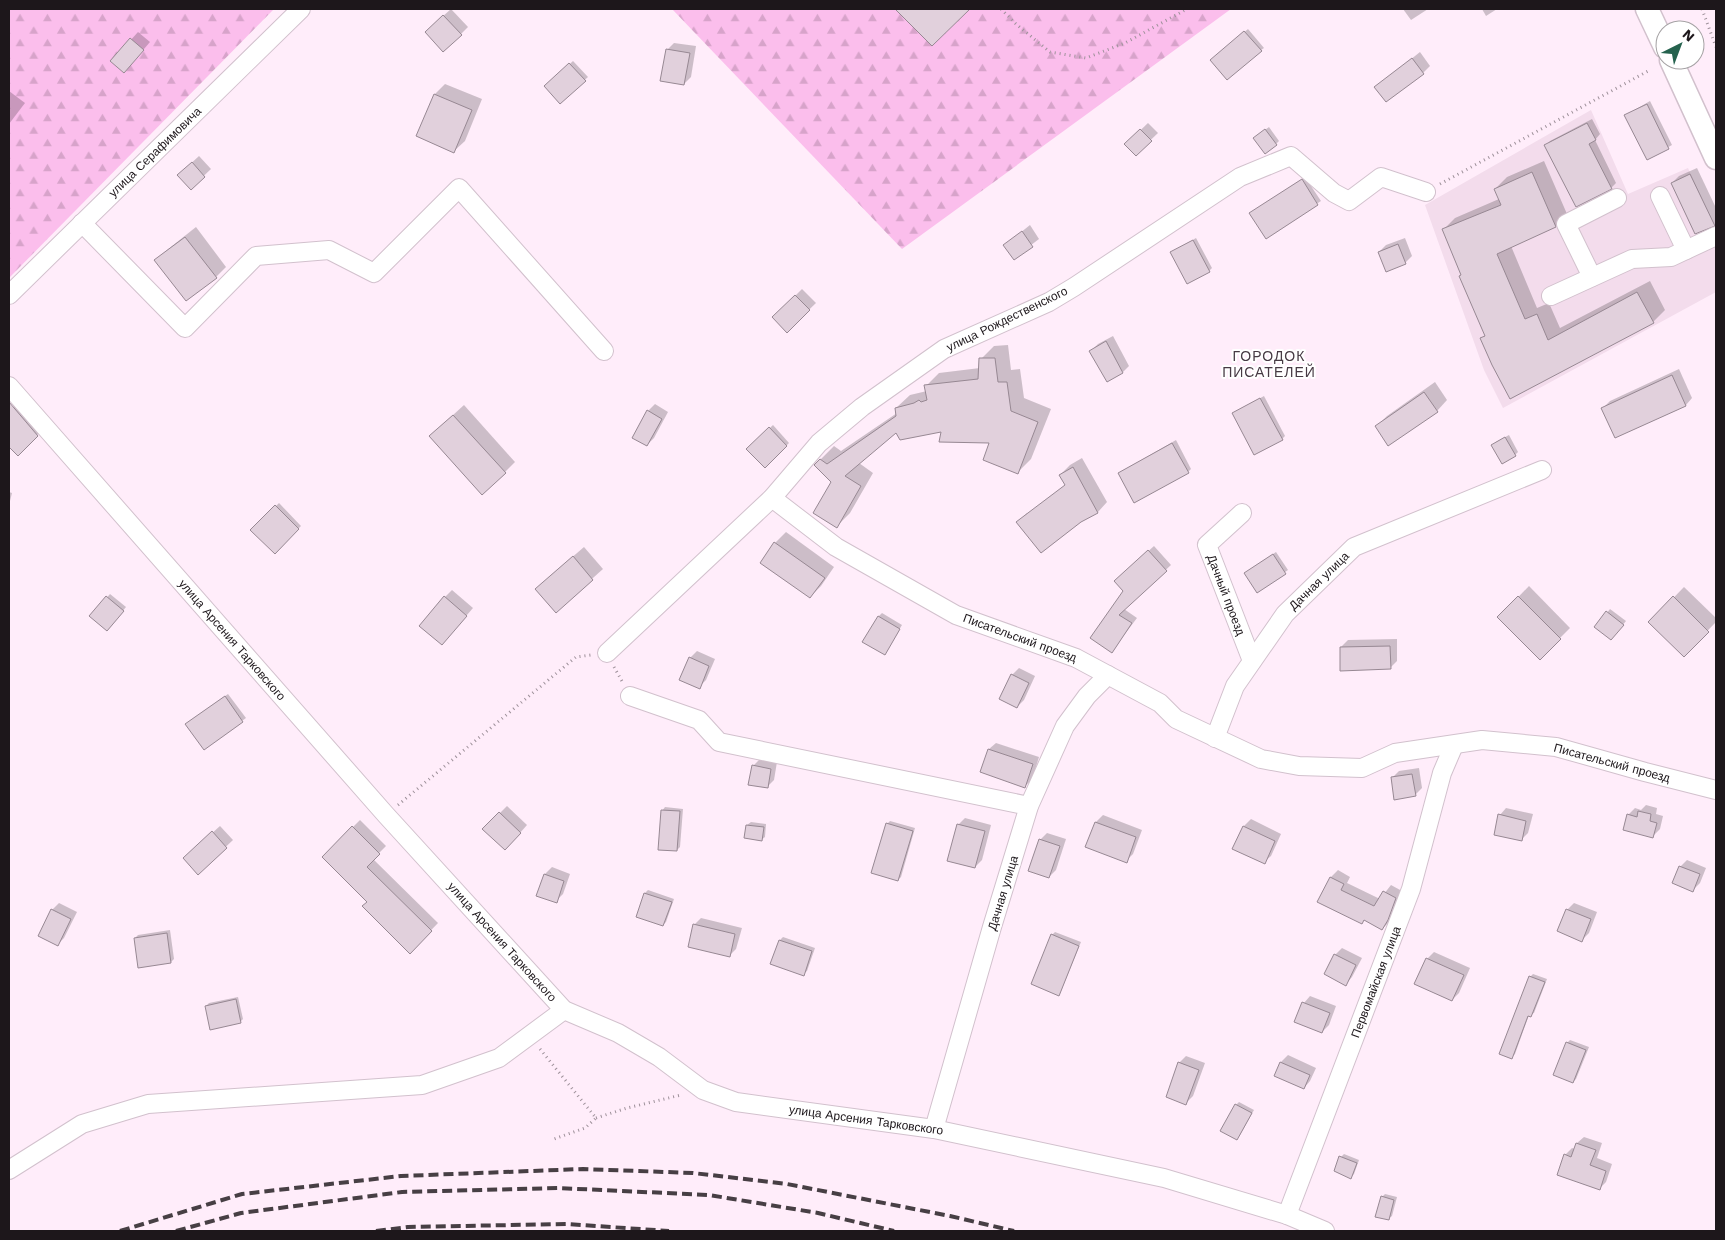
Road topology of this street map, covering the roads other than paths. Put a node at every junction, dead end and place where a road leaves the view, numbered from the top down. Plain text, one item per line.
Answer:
1 (302, 9) edge
2 (1647, 9) edge
3 (1655, 26) edge
4 (1676, 70) edge
5 (1716, 158) edge
6 (1426, 192) road end
7 (1660, 196) dead end
8 (1617, 198) dead end
9 (82, 224) junction
10 (1716, 236) edge
11 (1686, 250) junction
12 (1592, 277) junction
13 (9, 295) edge
14 (1551, 296) dead end
15 (604, 351) dead end
16 (9, 386) edge
17 (1542, 470) dead end
18 (772, 498) junction
19 (1242, 513) dead end
20 (607, 653) road end
21 (1252, 661) junction
22 (1108, 675) junction
23 (630, 696) road end
24 (1215, 738) junction
25 (1454, 745) junction
26 (1716, 790) edge
27 (1030, 806) junction
28 (564, 1010) junction
29 (934, 1129) junction
30 (9, 1170) edge
31 (1287, 1215) junction
32 (1325, 1231) edge

1 - 9 street, улица Серафимовича
2 - 3 main road
4 - 5 main road
6 - 18 street, улица Рождественского
7 - 11 street
8 - 12 street
9 - 13 street, улица Серафимовича
9 - 15 street
10 - 11 street
11 - 12 street
12 - 14 street
16 - 28 street, улица Арсения Тарковского
17 - 21 street, Дачная улица
18 - 20 street, улица Рождественского
18 - 22 street, Писательский проезд
19 - 21 street, Дачный проезд
21 - 24 street, Дачная улица
22 - 24 street, Писательский проезд
22 - 27 street, Дачная улица
23 - 27 street
24 - 25 street, Писательский проезд
25 - 26 street, Писательский проезд
25 - 31 street, Первомайская улица
27 - 29 street, Дачная улица
28 - 29 street, улица Арсения Тарковского
28 - 30 street
29 - 31 street, улица Арсения Тарковского
31 - 32 street, улица Арсения Тарковского

